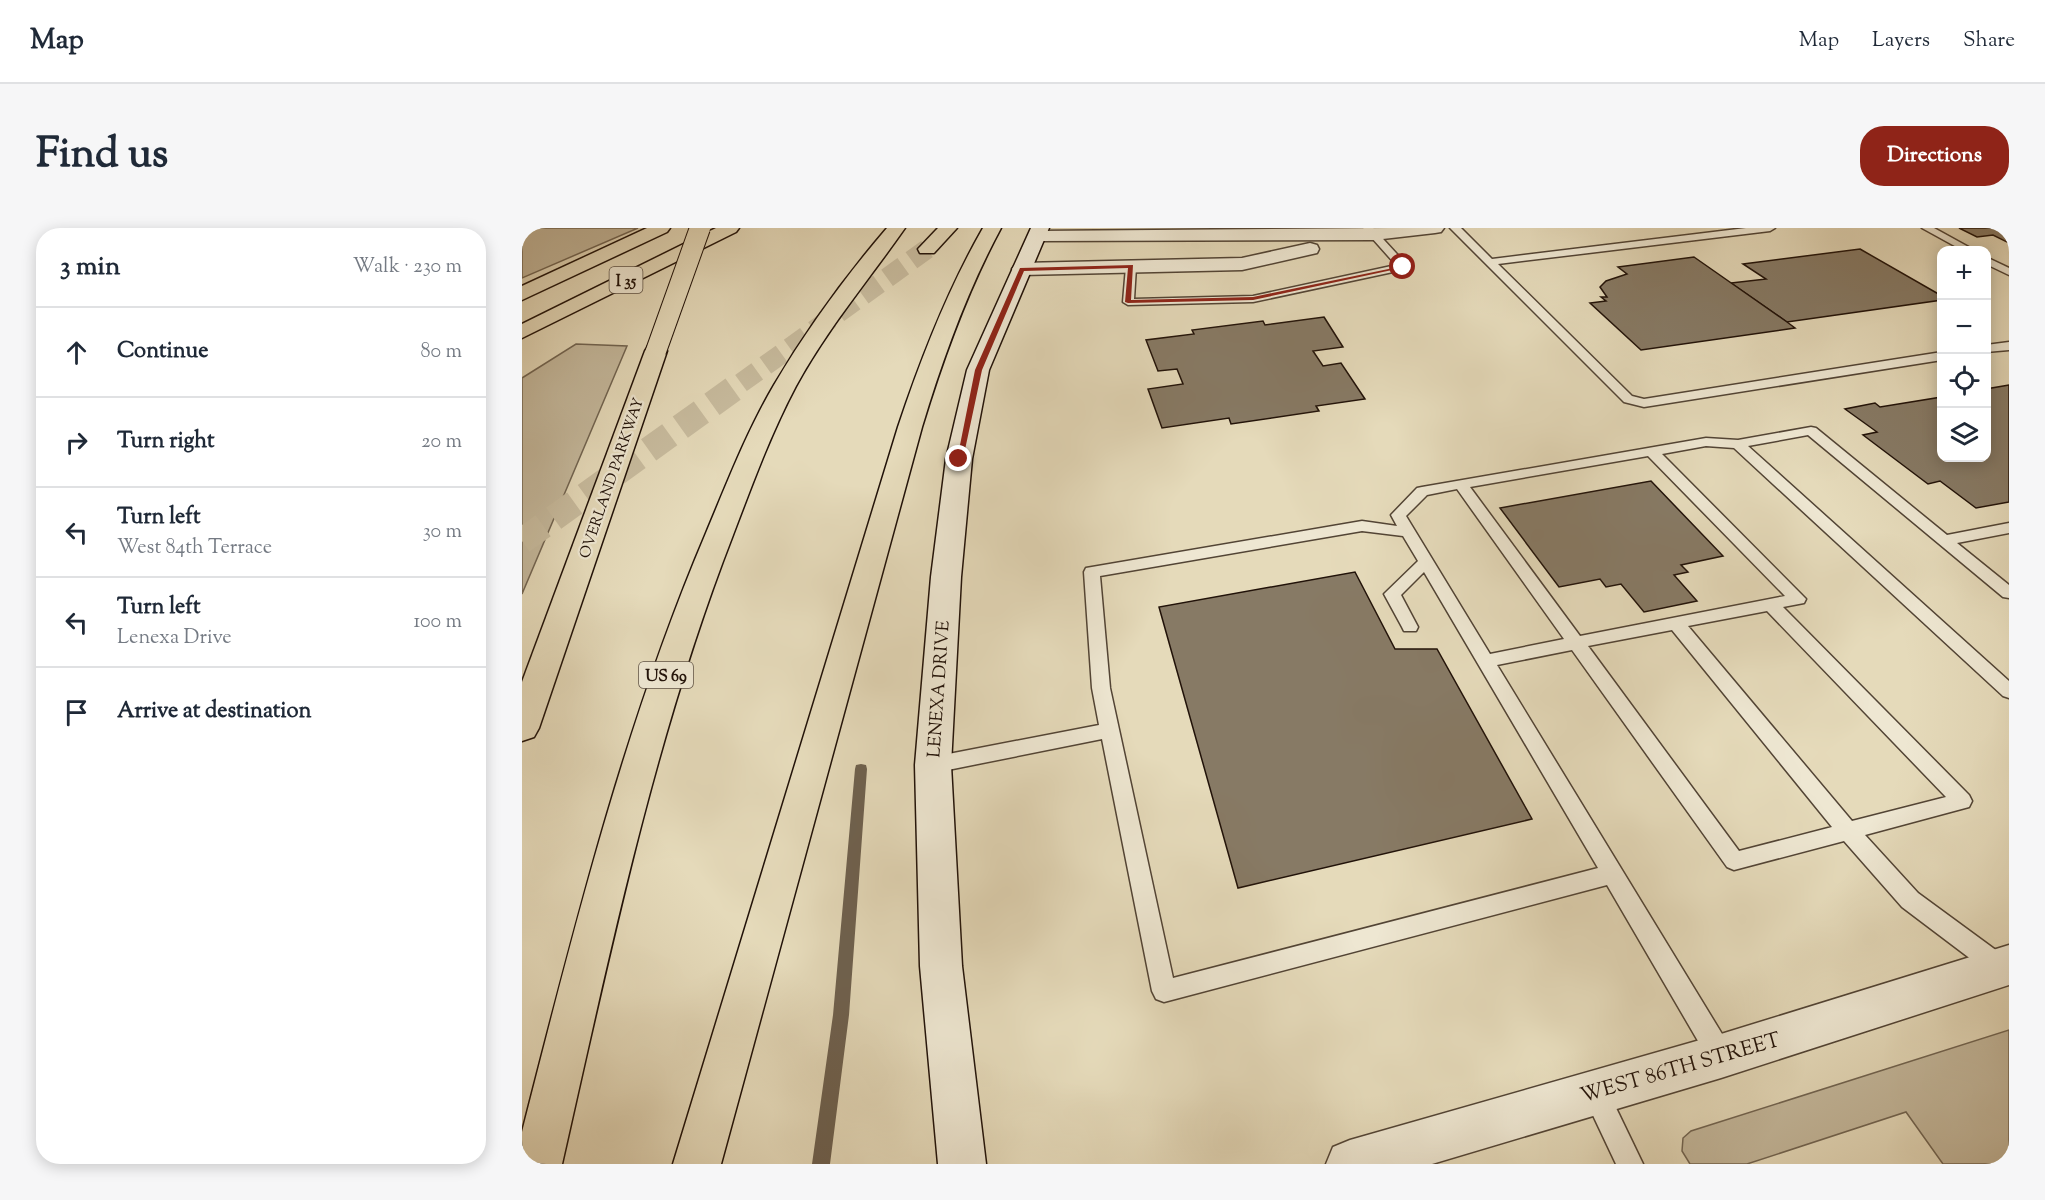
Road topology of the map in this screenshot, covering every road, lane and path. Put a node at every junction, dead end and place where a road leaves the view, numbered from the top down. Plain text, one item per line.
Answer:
1 (661, 228) edge
2 (700, 228) edge
3 (730, 228) edge
4 (896, 228) edge
5 (948, 228) edge
6 (992, 228) edge
7 (1435, 228) edge
8 (1455, 228) edge
9 (1770, 228) edge
10 (1927, 228) edge
11 (1371, 231) edge
12 (1039, 232) edge
13 (1961, 246) edge
14 (927, 249) tunnel mouth
15 (1491, 262) junction
16 (1991, 263) edge
17 (1131, 267) junction
18 (1022, 269) junction
19 (2009, 272) edge
20 (522, 294) edge
21 (522, 332) edge
22 (2009, 346) edge
23 (1991, 348) edge
24 (1937, 357) edge
25 (1738, 444) junction
26 (1652, 451) junction
27 (1461, 484) junction
28 (2009, 528) edge
29 (1408, 532) junction
30 (1945, 540) junction
31 (1426, 562) junction
32 (2009, 592) edge
33 (1770, 604) junction
34 (1676, 623) junction
35 (1410, 627) dead end
36 (1578, 642) junction
37 (1485, 661) junction
38 (2009, 691) edge
39 (522, 729) edge
40 (1111, 730) junction
41 (933, 765) junction
42 (1847, 830) junction
43 (1612, 874) junction
44 (2005, 966) edge
45 (1721, 1056) junction
46 (1595, 1092) junction
47 (538, 1164) edge
48 (697, 1164) edge
49 (962, 1164) edge
50 (1350, 1164) edge
51 (1630, 1164) edge

1 - 20 highway, I 35
2 - 39 highway, OVERLAND PARKWAY, bridge
3 - 21 highway, I 35
4 - 47 highway, US 69
5 - 14 highway
6 - 48 highway
7 - 11 street
8 - 15 lane
9 - 15 lane
10 - 13 lane
11 - 12 street
11 - 17 street
11 - 17 lane
12 - 18 street, LENEXA DRIVE
15 - 24 lane
16 - 19 lane
17 - 18 street
18 - 41 street, LENEXA DRIVE
22 - 23 lane
25 - 26 lane
25 - 30 lane
25 - 38 lane
26 - 27 lane
26 - 33 lane
27 - 29 lane
27 - 36 lane
28 - 30 lane
29 - 31 lane
29 - 40 lane
30 - 32 lane
31 - 35 lane
31 - 37 lane
33 - 34 lane
33 - 42 lane
34 - 36 lane
34 - 42 lane
36 - 37 lane
36 - 42 lane
37 - 43 lane
40 - 41 lane
40 - 43 lane
41 - 49 street, LENEXA DRIVE
42 - 44 lane
43 - 45 lane
44 - 45 street, WEST 86TH STREET
45 - 46 street, WEST 86TH STREET
46 - 50 street, WEST 86TH STREET
46 - 51 lane

